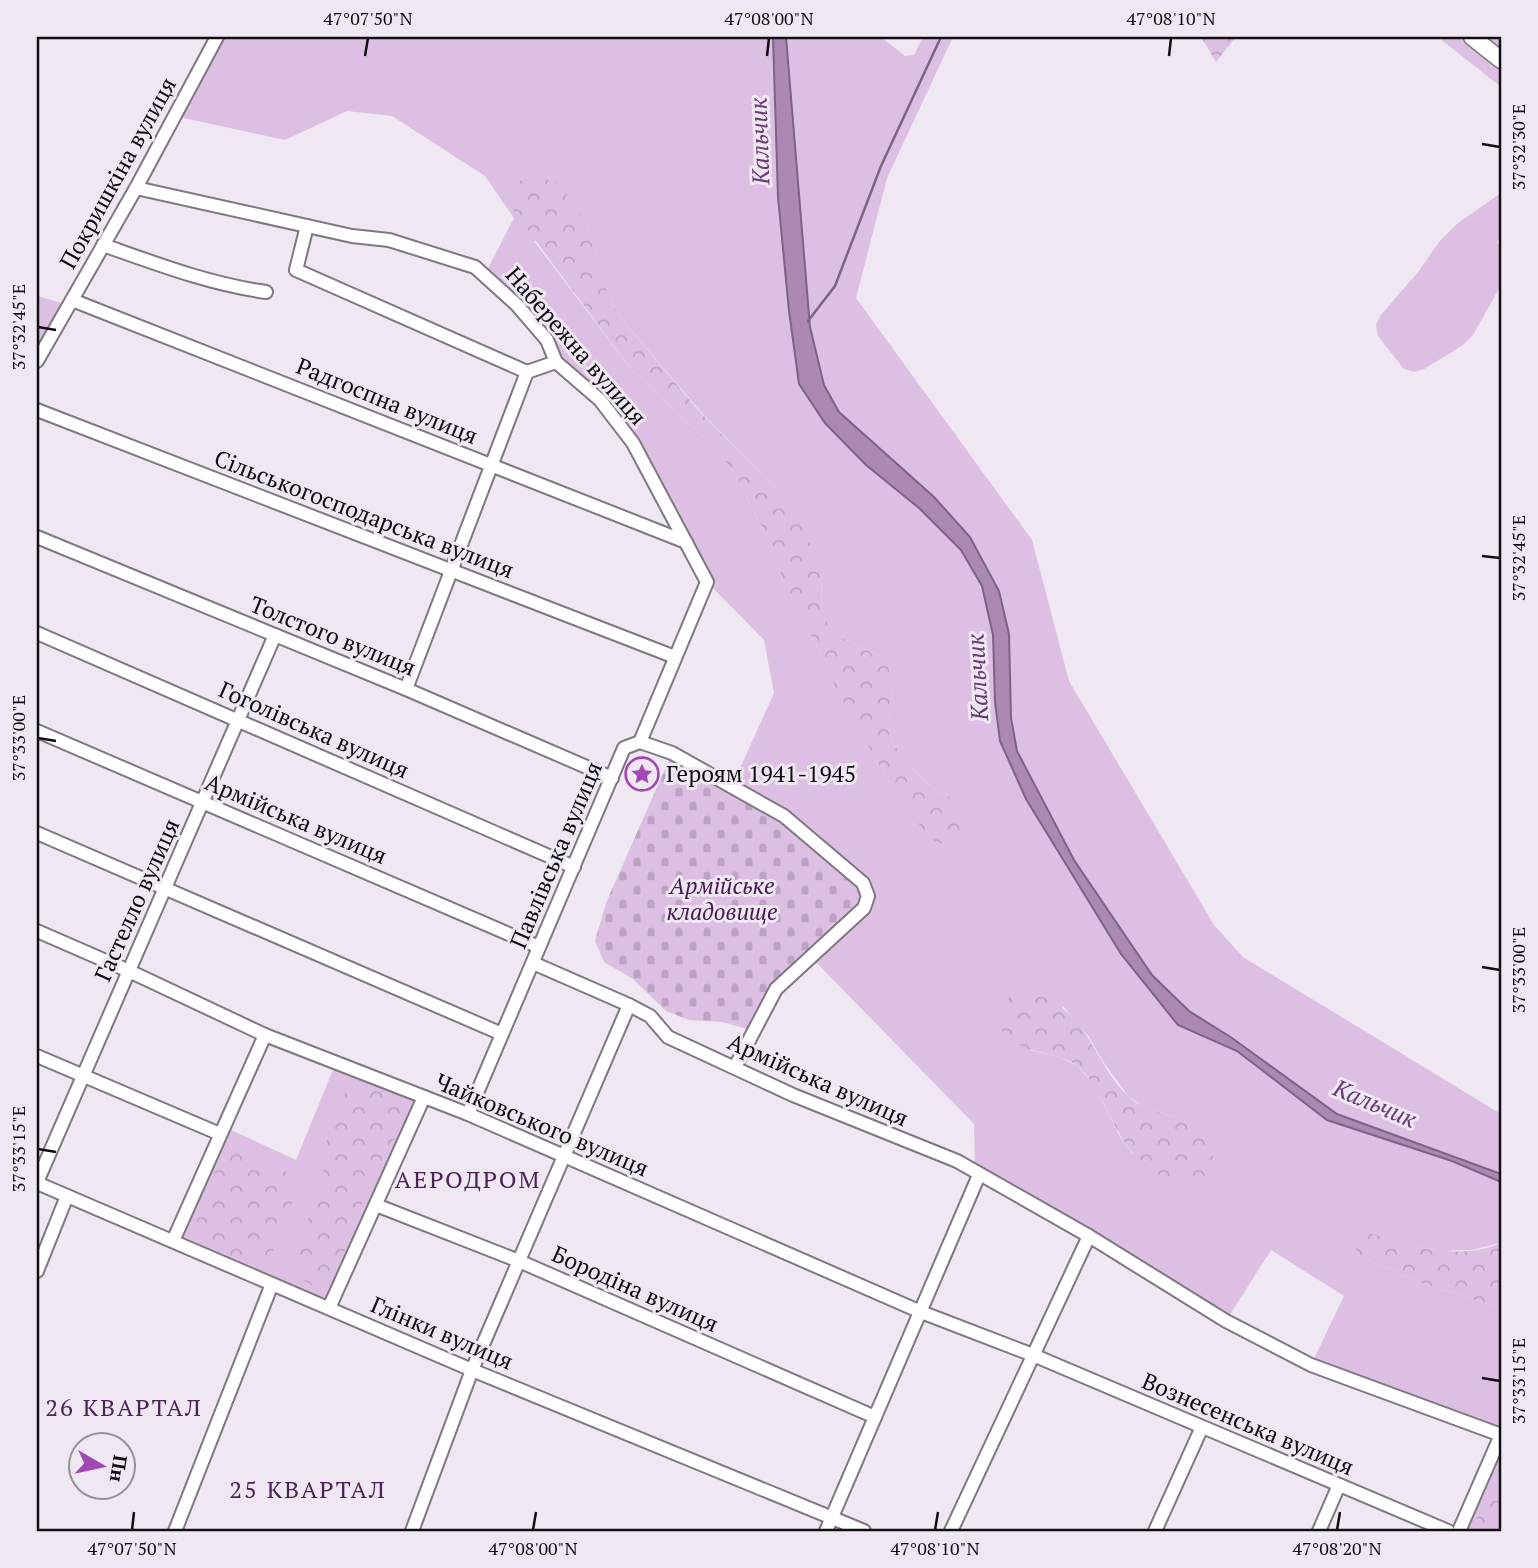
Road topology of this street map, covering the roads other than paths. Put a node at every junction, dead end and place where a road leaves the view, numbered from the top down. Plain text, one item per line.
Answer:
1 (1472, 37) edge
2 (216, 39) edge
3 (1501, 60) edge
4 (136, 188) junction
5 (307, 226) junction
6 (103, 246) junction
7 (266, 292) dead end
8 (72, 300) junction
9 (37, 361) edge
10 (556, 362) junction
11 (527, 372) junction
12 (37, 410) edge
13 (492, 465) junction
14 (37, 537) edge
15 (686, 542) junction
16 (451, 571) junction
17 (707, 582) joint
18 (37, 633) edge
19 (275, 635) junction
20 (675, 657) junction
21 (406, 689) junction
22 (239, 720) junction
23 (37, 731) edge
24 (640, 742) junction
25 (612, 778) junction
26 (203, 802) junction
27 (37, 833) edge
28 (574, 867) junction
29 (165, 888) junction
30 (37, 932) edge
31 (540, 947) junction
32 (533, 963) junction
33 (129, 971) junction
34 (629, 1004) junction
35 (502, 1034) junction
36 (265, 1035) junction
37 (37, 1056) edge
38 (735, 1066) junction
39 (83, 1076) junction
40 (424, 1097) junction
41 (468, 1114) junction
42 (220, 1134) junction
43 (564, 1156) junction
44 (979, 1175) junction
45 (37, 1183) edge
46 (67, 1196) junction
47 (376, 1205) junction
48 (1089, 1236) junction
49 (173, 1241) junction
50 (519, 1261) junction
51 (37, 1271) edge
52 (272, 1284) junction
53 (329, 1308) junction
54 (920, 1312) junction
55 (1033, 1355) junction
56 (472, 1370) junction
57 (875, 1417) junction
58 (1202, 1427) junction
59 (1501, 1435) edge
60 (1339, 1485) junction
61 (832, 1518) junction
62 (175, 1531) edge
63 (412, 1531) edge
64 (826, 1531) edge
65 (864, 1531) edge
66 (951, 1531) edge
67 (1155, 1531) edge
68 (1319, 1531) edge
69 (1448, 1531) edge
70 (1459, 1531) edge

1 - 3 main road
2 - 4 street, Покришкіна вулиця
4 - 5 street, Набережна вулиця
4 - 6 street, Покришкіна вулиця
5 - 10 street, Набережна вулиця
5 - 11 street
6 - 7 street
6 - 8 street, Покришкіна вулиця
8 - 9 street, Покришкіна вулиця
8 - 13 street, Радгоспна вулиця
10 - 11 street
10 - 15 street, Набережна вулиця
11 - 13 street
12 - 16 street, Сільськогосподарська вулиця
13 - 15 street, Радгоспна вулиця
13 - 16 street
14 - 19 street, Толстого вулиця
15 - 17 street, Набережна вулиця
16 - 20 street, Сільськогосподарська вулиця
16 - 21 street
17 - 20 street, Павлівська вулиця
18 - 22 street, Гоголівська вулиця
19 - 21 street, Толстого вулиця
19 - 22 street, Гастелло вулиця
20 - 24 street, Павлівська вулиця
21 - 25 street, Толстого вулиця
22 - 26 street, Гастелло вулиця
22 - 28 street, Гоголівська вулиця
23 - 26 street, Армійська вулиця
24 - 25 street, Павлівська вулиця
24 - 38 street
25 - 28 street, Павлівська вулиця
26 - 29 street, Гастелло вулиця
26 - 31 street, Армійська вулиця
27 - 29 street
28 - 31 street, Павлівська вулиця
29 - 33 street, Гастелло вулиця
29 - 35 street
30 - 33 street, Чайковського вулиця
31 - 32 street, Павлівська вулиця
32 - 34 street, Армійська вулиця
32 - 35 street, Павлівська вулиця
33 - 36 street, Чайковського вулиця
33 - 39 street, Гастелло вулиця
34 - 38 street, Армійська вулиця
34 - 43 street
35 - 41 street, Павлівська вулиця
36 - 40 street, Чайковського вулиця
36 - 42 street
37 - 39 street
38 - 44 street, Армійська вулиця
39 - 42 street
39 - 45 street, Гастелло вулиця
40 - 41 street, Чайковського вулиця
40 - 47 street
41 - 43 street, Чайковського вулиця
42 - 49 street
43 - 50 street
43 - 54 street, Чайковського вулиця
44 - 48 street, Армійська вулиця
44 - 54 street
45 - 46 street, Глінки вулиця
46 - 49 street, Глінки вулиця
46 - 51 street
47 - 50 street, Бородіна вулиця
47 - 53 street
48 - 55 street
48 - 59 street
49 - 52 street, Глінки вулиця
50 - 56 street
50 - 57 street, Бородіна вулиця
52 - 53 street, Глінки вулиця
52 - 62 street
53 - 56 street, Глінки вулиця
54 - 55 street, Чайковського вулиця
54 - 57 street
55 - 58 street, Вознесенська вулиця
55 - 66 street
56 - 61 street, Глінки вулиця
56 - 63 street
57 - 61 street
58 - 60 street, Вознесенська вулиця
58 - 67 street
59 - 70 street
60 - 68 street
60 - 69 street, Вознесенська вулиця
61 - 64 street
61 - 65 street, Глінки вулиця

